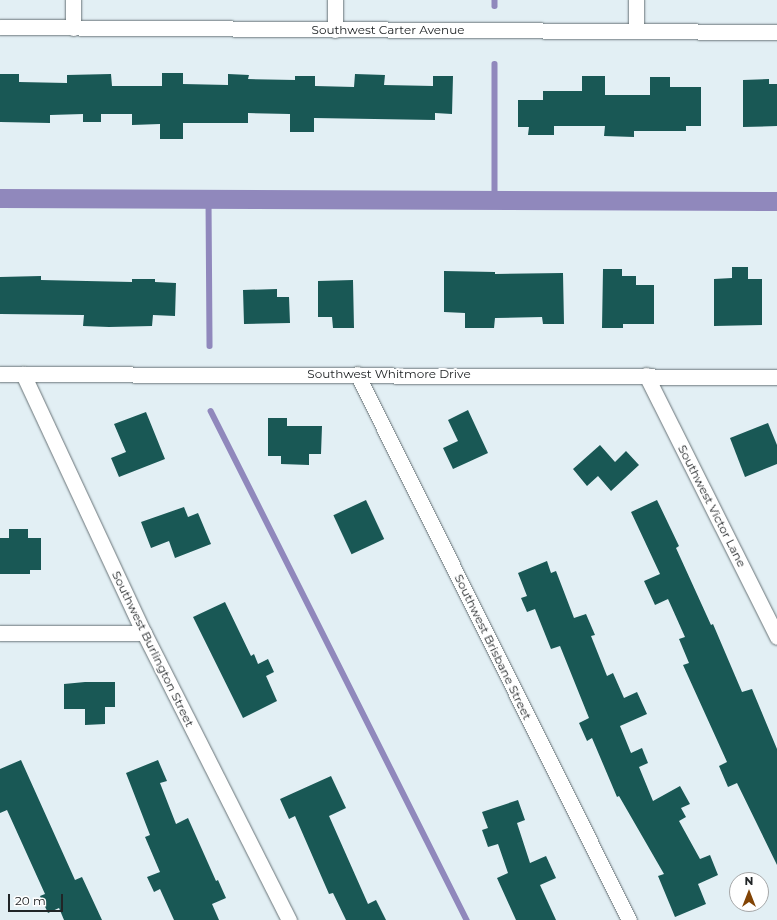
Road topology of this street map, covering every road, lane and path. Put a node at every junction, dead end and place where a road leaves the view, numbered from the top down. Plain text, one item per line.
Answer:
1 (73, 0) edge
2 (335, 0) edge
3 (636, 0) edge
4 (0, 27) edge
5 (73, 28) junction
6 (335, 30) junction
7 (636, 31) junction
8 (777, 32) edge
9 (0, 374) edge
10 (23, 374) junction
11 (356, 374) junction
12 (646, 375) junction
13 (777, 377) edge
14 (0, 633) edge
15 (144, 633) junction
16 (777, 637) edge
17 (289, 920) edge
18 (629, 920) edge

1 - 5 street
2 - 6 street
3 - 7 street
4 - 5 street, Southwest Carter Avenue
5 - 6 street, Southwest Carter Avenue
6 - 7 street, Southwest Carter Avenue
7 - 8 street, Southwest Carter Avenue
9 - 10 street, Southwest Whitmore Drive
10 - 11 street, Southwest Whitmore Drive
10 - 15 street, Southwest Burlington Street
11 - 12 street, Southwest Whitmore Drive
11 - 18 street, Southwest Brisbane Street
12 - 13 street, Southwest Whitmore Drive
12 - 16 street, Southwest Victor Lane
14 - 15 street
15 - 17 street, Southwest Burlington Street

